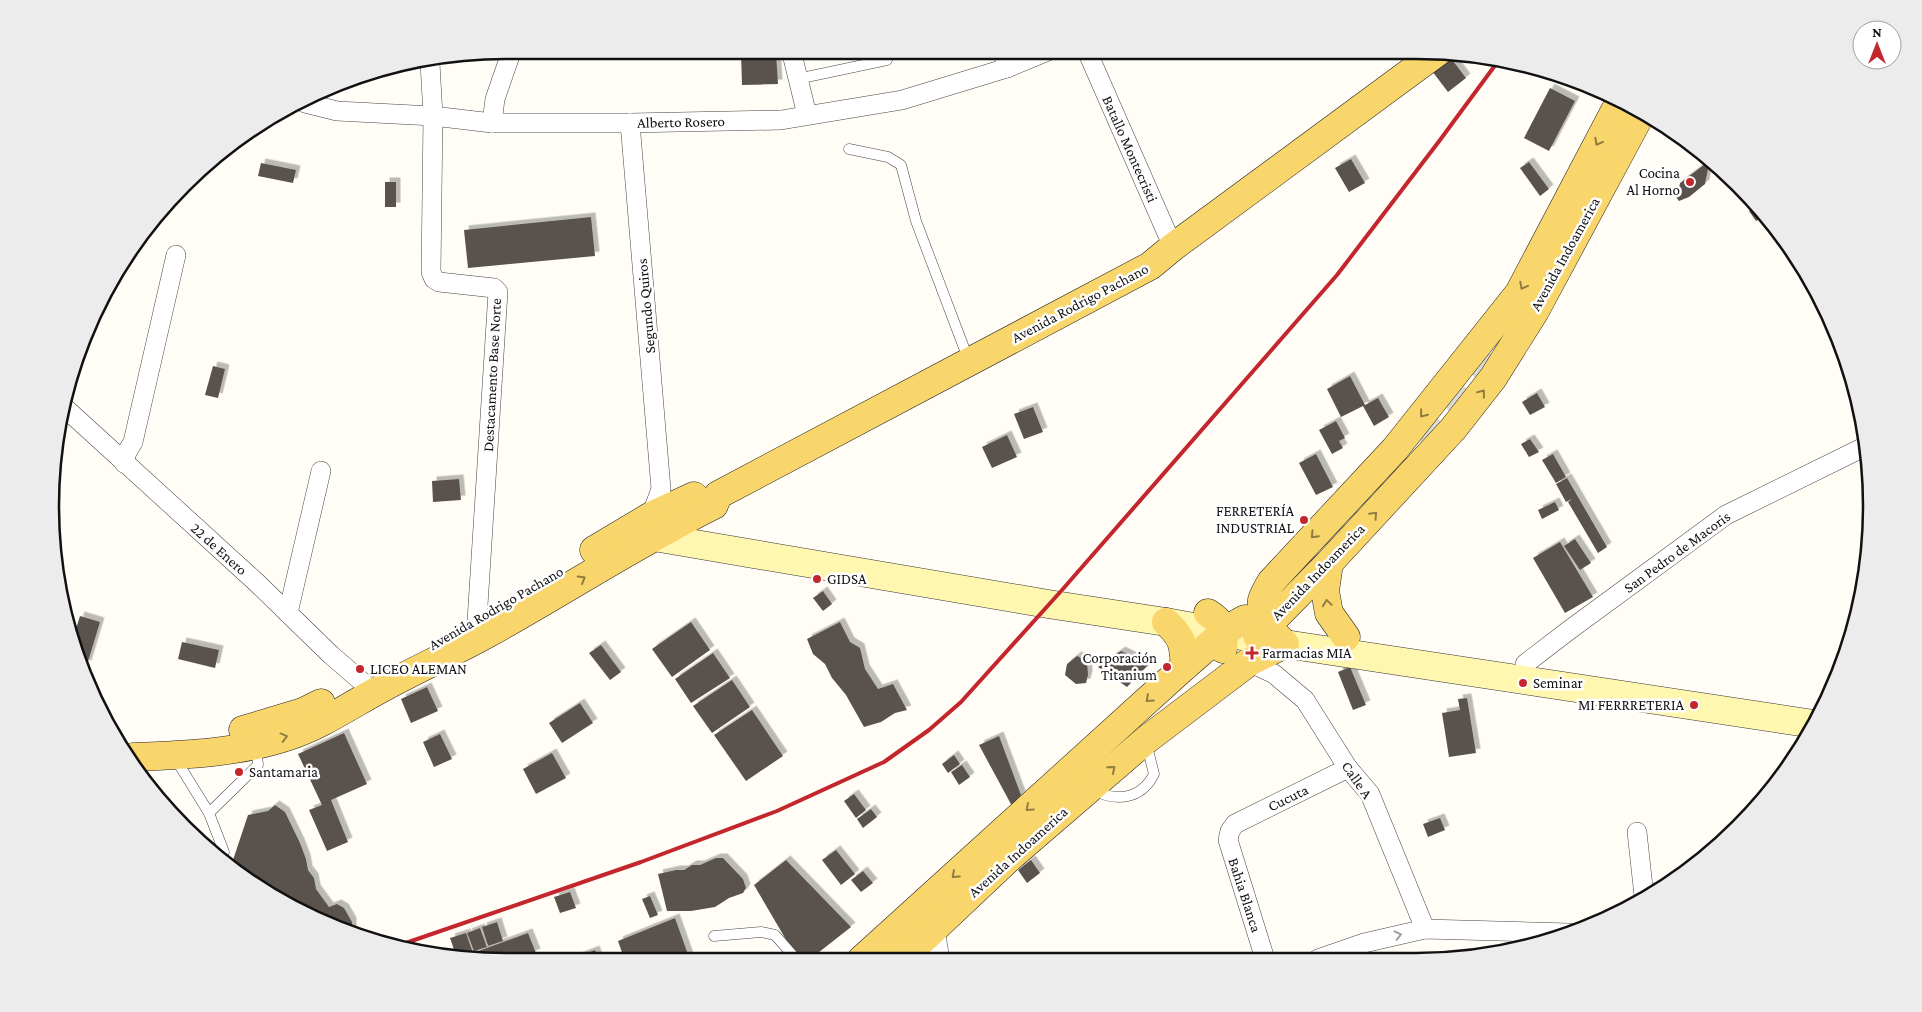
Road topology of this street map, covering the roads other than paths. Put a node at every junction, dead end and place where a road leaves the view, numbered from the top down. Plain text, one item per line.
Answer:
1 (509, 59) edge
2 (794, 59) edge
3 (1005, 59) edge
4 (1090, 59) edge
5 (1428, 59) edge
6 (887, 60) dead end
7 (430, 65) edge
8 (798, 79) junction
9 (310, 104) edge
10 (1617, 107) edge
11 (807, 115) junction
12 (433, 116) junction
13 (1639, 118) edge
14 (492, 123) junction
15 (630, 123) junction
16 (849, 149) dead end
17 (1173, 247) junction
18 (176, 255) dead end
19 (969, 362) junction
20 (69, 411) edge
21 (1859, 449) edge
22 (124, 463) junction
23 (321, 471) dead end
24 (664, 514) junction
25 (1329, 563) junction
26 (1271, 582) junction
27 (288, 613) junction
28 (477, 621) junction
29 (1166, 622) junction
30 (1242, 632) junction
31 (1346, 637) junction
32 (1285, 644) junction
33 (1525, 664) junction
34 (1185, 666) junction
35 (368, 687) junction
36 (1199, 700) junction
37 (1816, 707) edge
38 (1807, 723) edge
39 (126, 742) edge
40 (256, 744) junction
41 (173, 755) junction
42 (137, 758) edge
43 (1348, 768) junction
44 (210, 814) junction
45 (1230, 830) joint
46 (1637, 832) dead end
47 (224, 852) dead end
48 (1643, 891) edge
49 (935, 928) junction
50 (1425, 929) junction
51 (1551, 933) edge
52 (714, 936) dead end
53 (1367, 951) edge
54 (790, 953) edge
55 (868, 953) edge
56 (908, 953) edge
57 (939, 953) edge
58 (1263, 953) edge
59 (1353, 953) edge

1 - 14 street
2 - 8 street
3 - 11 street, Alberto Rosero
4 - 17 street, Batallo Montecristi
5 - 17 main road, Avenida Rodrigo Pachano
6 - 8 lane
7 - 12 street, Destacamento Base Norte
8 - 11 street
9 - 12 street, Alberto Rosero
10 -> 26 main road, Avenida Indoamerica
11 - 15 street, Alberto Rosero
12 - 14 street, Alberto Rosero
12 - 28 street, Destacamento Base Norte
25 -> 13 main road, Avenida Indoamerica
14 - 15 street, Alberto Rosero
15 - 24 street, Segundo Quiros
16 - 19 lane
17 - 19 main road, Avenida Rodrigo Pachano
18 - 22 street
19 - 24 main road, Avenida Rodrigo Pachano
20 - 22 street, 22 de Enero
21 - 33 street, San Pedro de Macoris
22 - 27 street, 22 de Enero
23 - 27 street
24 - 28 main road, Avenida Rodrigo Pachano
24 - 29 street
24 - 30 street
35 -> 24 main road, Avenida Rodrigo Pachano
25 - 30 main road, Avenida Indoamerica
31 -> 25 main road
26 - 30 main road, Avenida Indoamerica
26 - 30 main road
27 - 35 street, 22 de Enero
28 - 35 main road, Avenida Rodrigo Pachano
29 - 30 street
29 - 34 main road
30 - 31 street
30 - 32 main road
30 - 32 main road
30 - 34 main road
30 - 36 main road
30 - 36 main road, Avenida Indoamerica
30 - 43 street, Calle A
31 - 33 street
32 - 38 street
33 - 37 street
34 -> 55 main road
35 - 39 main road, Avenida Rodrigo Pachano
40 -> 35 main road, Avenida Rodrigo Pachano
49 -> 36 main road, Avenida Indoamerica
40 - 41 main road, Avenida Rodrigo Pachano
40 - 44 lane
41 - 42 main road, Avenida Rodrigo Pachano
41 - 44 lane
43 - 45 street, Cucuta
43 - 50 street, Calle A
44 - 47 lane
45 - 58 street, Bahia Blanca
46 - 48 street
49 - 56 main road, Avenida Indoamerica
49 - 57 street
50 - 51 street
53 -> 50 street
52 - 54 lane
53 - 59 street

